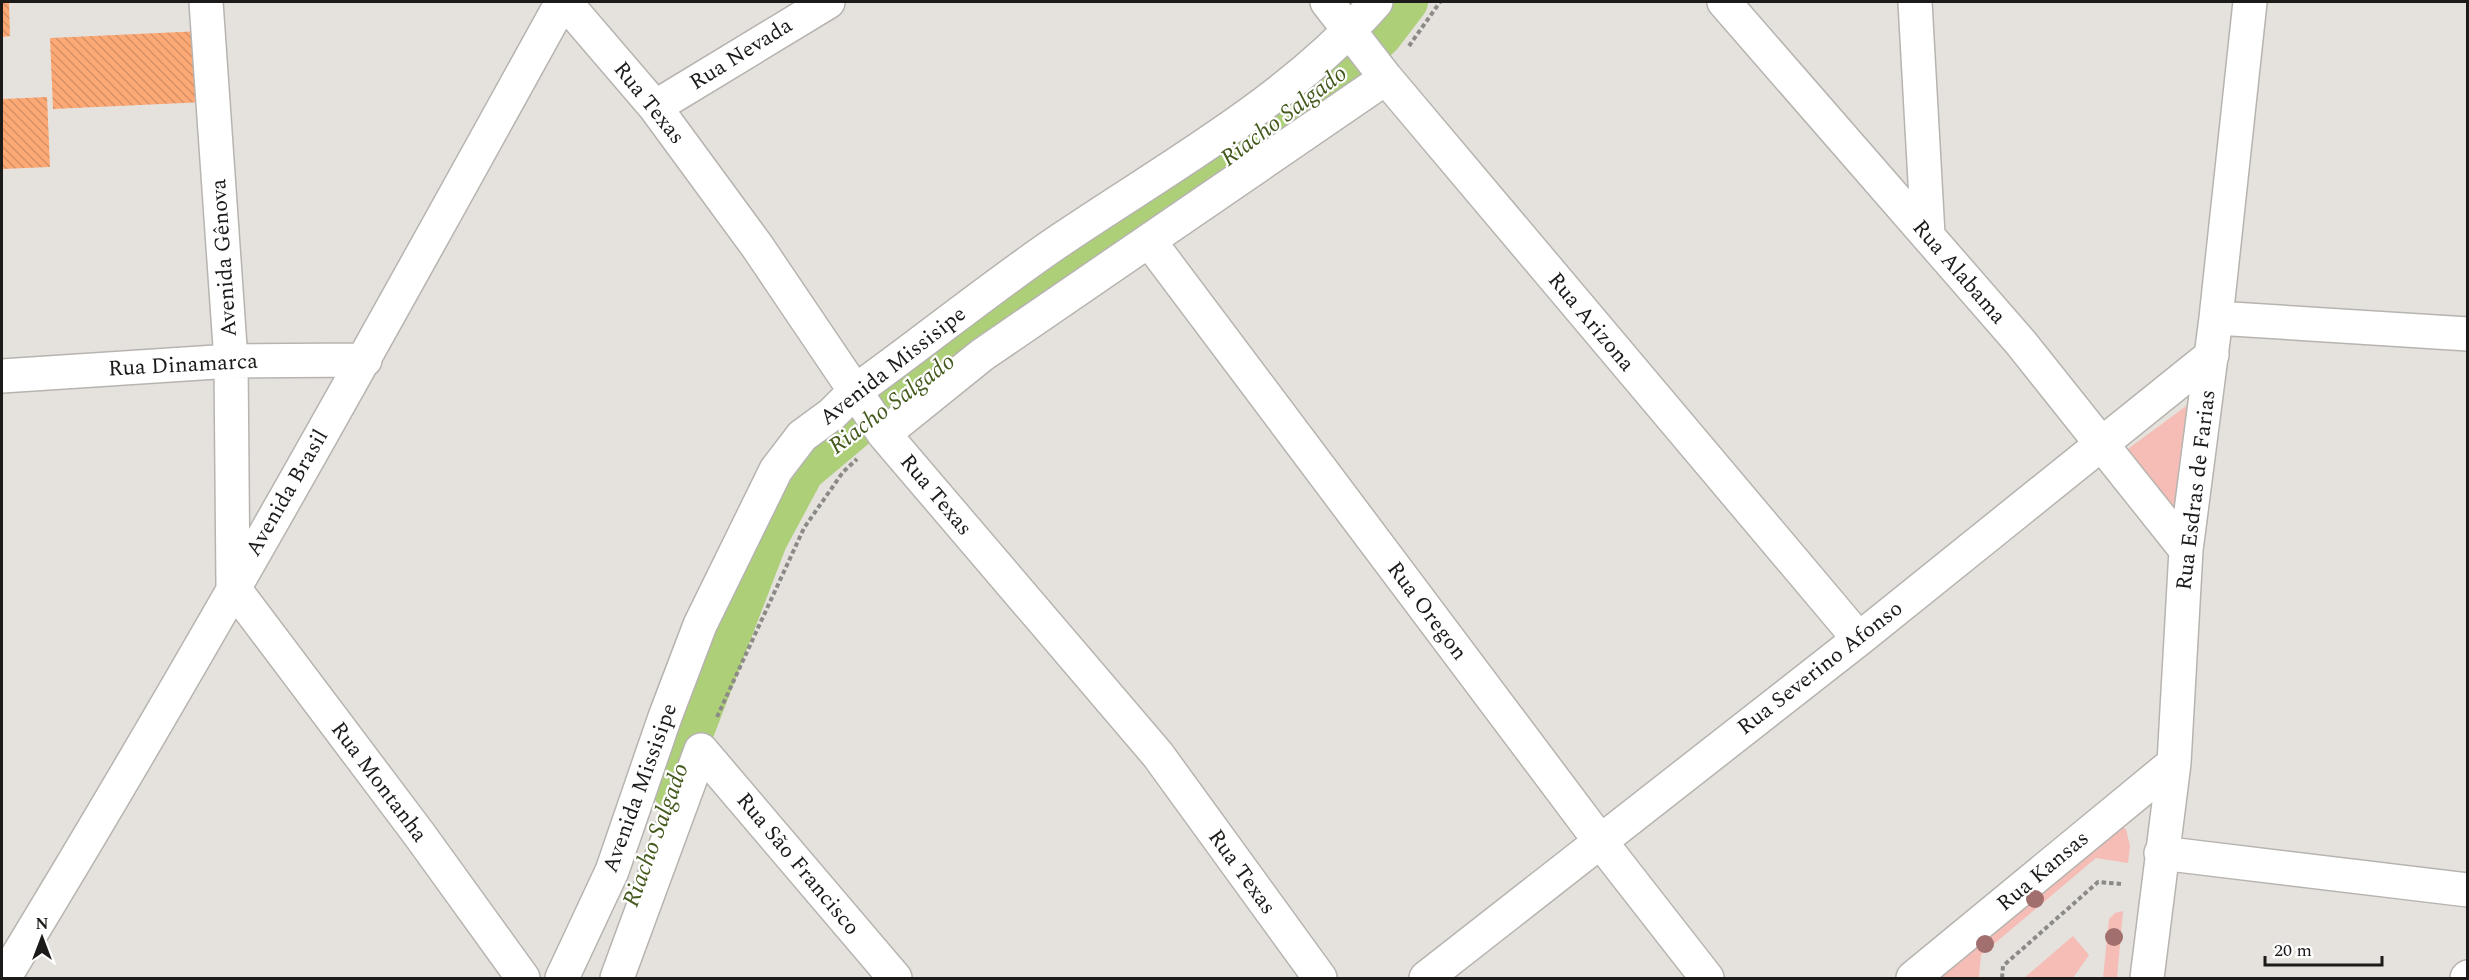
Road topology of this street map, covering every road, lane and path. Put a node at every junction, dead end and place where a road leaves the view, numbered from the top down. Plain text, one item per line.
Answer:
1 (206, 2) edge
2 (563, 2) edge
3 (828, 2) edge
4 (1327, 2) edge
5 (1376, 2) edge
6 (1440, 2) edge
7 (1724, 2) edge
8 (1915, 2) edge
9 (2250, 2) edge
10 (1352, 36) junction
11 (1382, 75) junction
12 (655, 108) junction
13 (1928, 235) junction
14 (1150, 242) junction
15 (2216, 318) junction
16 (2468, 334) edge
17 (2212, 355) junction
18 (365, 360) junction
19 (231, 361) junction
20 (2, 376) edge
21 (854, 392) junction
22 (883, 432) junction
23 (2100, 445) junction
24 (2186, 550) junction
25 (233, 587) junction
26 (1859, 639) junction
27 (701, 750) junction
28 (2174, 763) junction
29 (1600, 841) junction
30 (2161, 853) junction
31 (2131, 886) dead end
32 (2468, 890) edge
33 (3, 978) edge
34 (523, 978) edge
35 (562, 978) edge
36 (617, 978) edge
37 (896, 978) edge
38 (1320, 978) edge
39 (1426, 978) edge
40 (1707, 978) edge
41 (1913, 978) edge
42 (2002, 978) edge
43 (2147, 978) edge

1 - 19 street, Avenida Gênova
2 - 12 street, Rua Texas
2 - 18 street, Avenida Brasil
3 - 12 street, Rua Nevada
4 - 10 street, Rua Arizona
5 - 10 street
6 - 11 path
7 - 13 street, Rua Alabama
8 - 13 street
9 - 15 street, Rua Esdras de Farias
10 - 11 street, Rua Arizona
10 - 21 street, Avenida Missisipe
11 - 14 street, Avenida Missisipe
11 - 26 street, Rua Arizona
12 - 21 street, Rua Texas
13 - 23 street, Rua Alabama
14 - 22 street, Avenida Missisipe
14 - 29 street, Rua Oregon
15 - 16 street
15 - 17 street, Rua Esdras de Farias
17 - 23 street, Rua Severino Afonso
17 - 24 street, Rua Esdras de Farias
18 - 19 street, Rua Dinamarca
18 - 25 street, Avenida Brasil
19 - 20 street, Rua Dinamarca
19 - 25 street, Avenida Gênova
21 - 22 street, Rua Texas
21 - 35 street, Avenida Missisipe
22 - 27 path
22 - 38 street, Rua Texas
23 - 24 street, Rua Alabama
23 - 26 street, Rua Severino Afonso
24 - 28 street, Rua Esdras de Farias
25 - 33 street, Avenida Brasil
25 - 34 street, Rua Montanha
26 - 29 street, Rua Severino Afonso
27 - 36 street, Avenida Missisipe
27 - 37 street, Rua São Francisco
28 - 30 street, Rua Esdras de Farias
28 - 41 street, Rua Kansas
29 - 39 street, Rua Severino Afonso
29 - 40 street, Rua Oregon
30 - 32 street
30 - 43 street, Rua Esdras de Farias
31 - 42 path

